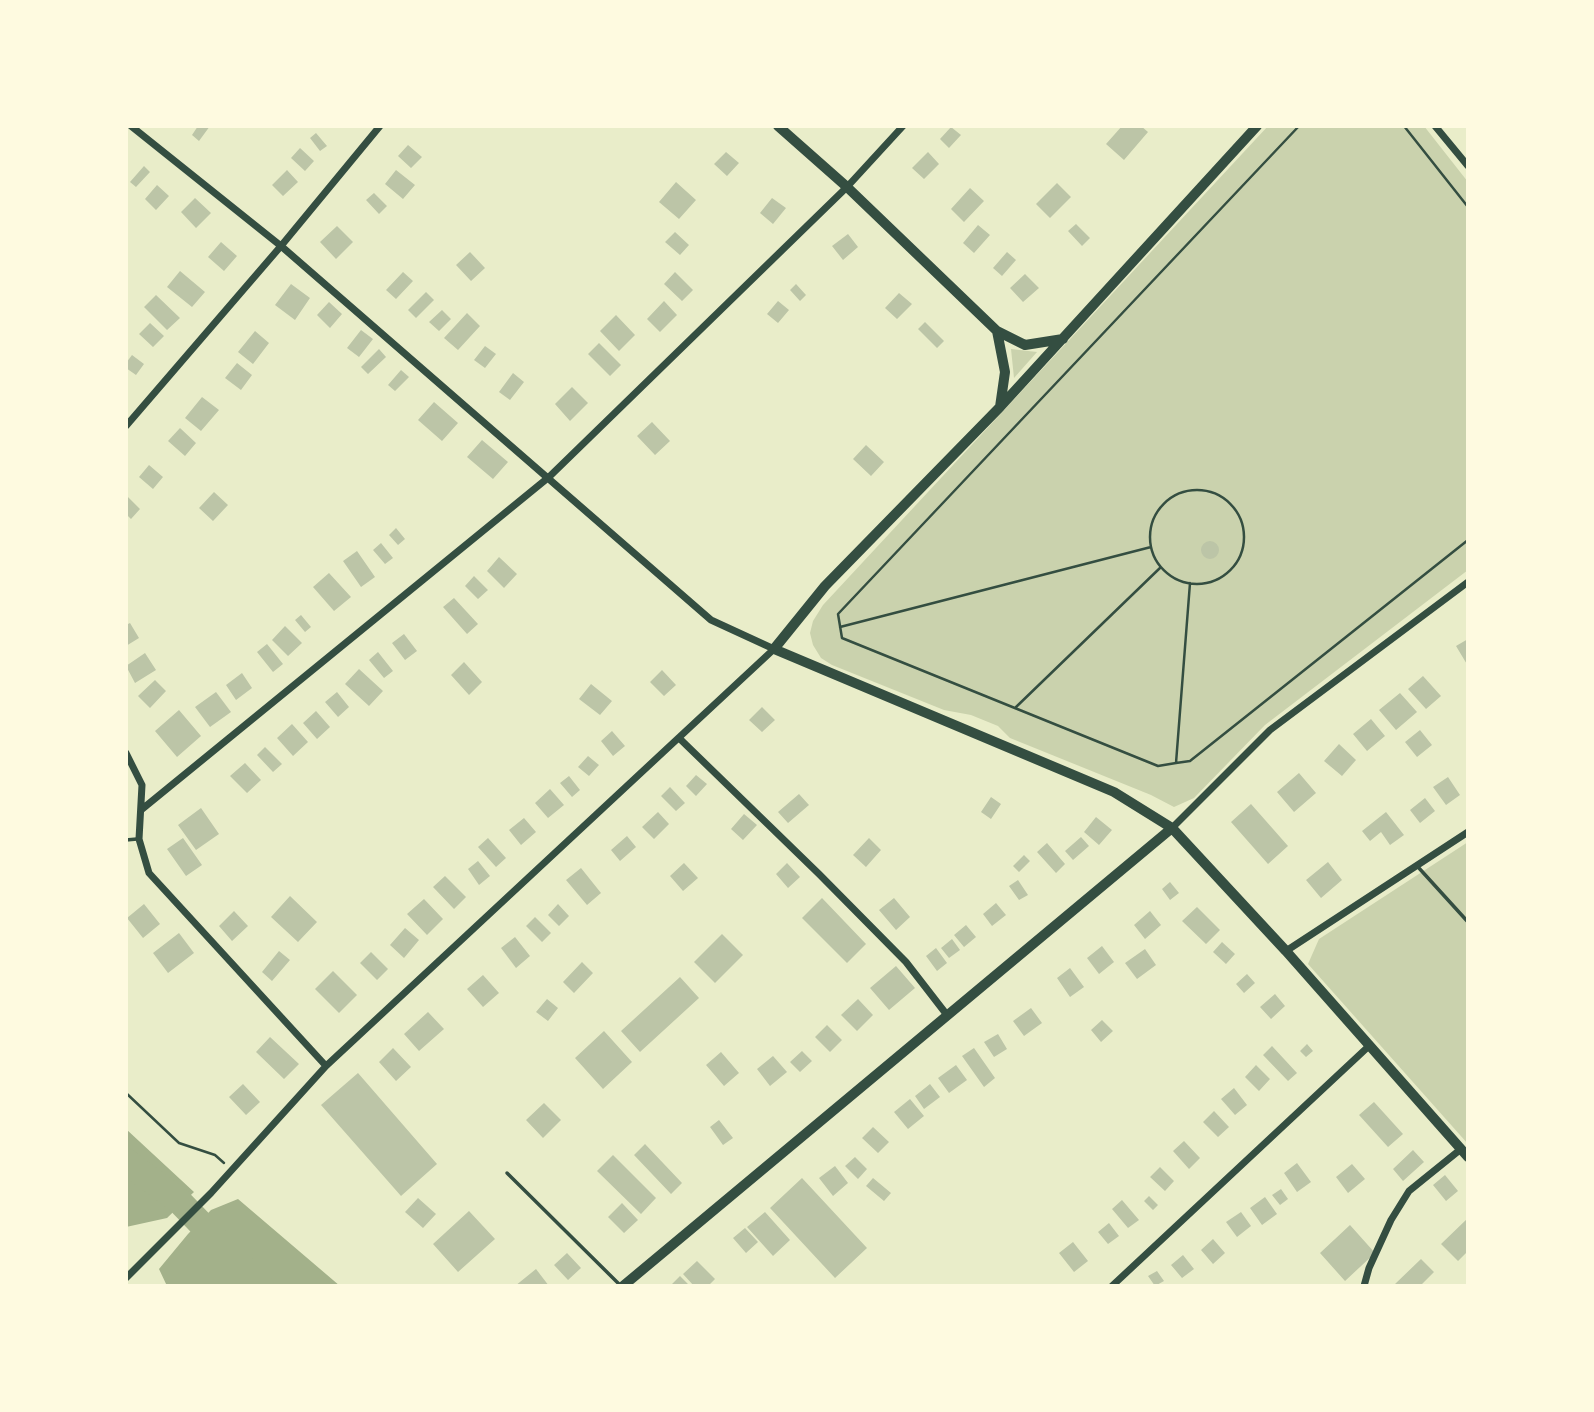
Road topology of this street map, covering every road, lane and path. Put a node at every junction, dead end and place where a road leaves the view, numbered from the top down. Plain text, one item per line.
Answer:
1 (131, 126) edge
2 (380, 126) edge
3 (778, 126) edge
4 (903, 126) edge
5 (1257, 126) edge
6 (1299, 126) edge
7 (1404, 126) edge
8 (1435, 126) edge
9 (1468, 166) edge
10 (847, 187) junction
11 (1468, 207) edge
12 (281, 246) junction
13 (998, 331) junction
14 (1063, 339) junction
15 (1000, 407) junction
16 (126, 426) edge
17 (549, 477) junction
18 (1468, 540) edge
19 (1151, 547) junction
20 (1161, 567) junction
21 (1468, 582) edge
22 (1191, 583) junction
23 (840, 627) junction
24 (774, 649) junction
25 (1015, 708) junction
26 (679, 738) junction
27 (126, 752) edge
28 (1176, 763) junction
29 (141, 810) junction
30 (1172, 828) junction
31 (1468, 832) edge
32 (139, 839) junction
33 (126, 840) edge
34 (1417, 865) junction
35 (1468, 922) edge
36 (1286, 951) junction
37 (947, 1015) junction
38 (1370, 1045) junction
39 (326, 1066) junction
40 (126, 1093) edge
41 (1465, 1153) edge
42 (231, 1171) junction
43 (507, 1173) dead end
44 (126, 1278) edge
45 (622, 1286) edge
46 (1112, 1286) edge
47 (1364, 1286) edge

1 - 12 street
2 - 12 street
3 - 10 street
4 - 10 street
5 - 14 street
6 - 23 path
7 - 11 path
8 - 9 street
10 - 13 street
10 - 17 street
12 - 16 street
12 - 17 street
13 - 14 street
13 - 15 street
14 - 15 street
15 - 24 street
17 - 24 street
17 - 29 street
18 - 28 path
19 - 20 path
19 - 22 path
19 - 23 path
20 - 22 path
20 - 25 path
21 - 30 street
22 - 28 path
23 - 25 path
24 - 26 street
24 - 30 street
25 - 28 path
26 - 37 street
26 - 39 street
27 - 29 street
29 - 32 street
30 - 36 street
30 - 37 street
31 - 34 street
32 - 33 lane
32 - 39 street
34 - 35 lane
34 - 36 street
36 - 38 street
37 - 45 street
38 - 41 street
38 - 46 street
39 - 42 street
40 - 42 path
41 - 47 street
42 - 44 street
43 - 45 lane

